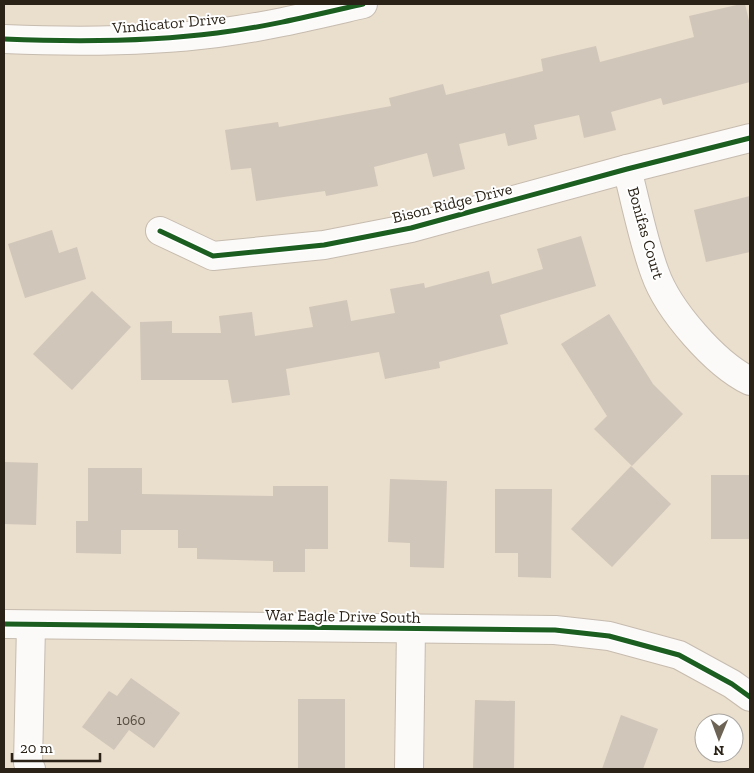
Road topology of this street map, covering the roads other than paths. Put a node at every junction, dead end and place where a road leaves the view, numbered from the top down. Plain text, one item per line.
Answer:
1 (363, 4) edge
2 (4, 39) edge
3 (750, 138) edge
4 (627, 169) junction
5 (160, 231) dead end
6 (750, 381) edge
7 (4, 624) edge
8 (31, 625) junction
9 (411, 629) junction
10 (750, 697) edge
11 (31, 769) edge
12 (409, 769) edge

1 - 2 street, Vindicator Drive
3 - 4 street, Bison Ridge Drive
4 - 5 street, Bison Ridge Drive
4 - 6 street, Bonifas Court
7 - 8 street, War Eagle Drive South
8 - 9 street, War Eagle Drive South
8 - 11 street
9 - 10 street, War Eagle Drive South
9 - 12 street

